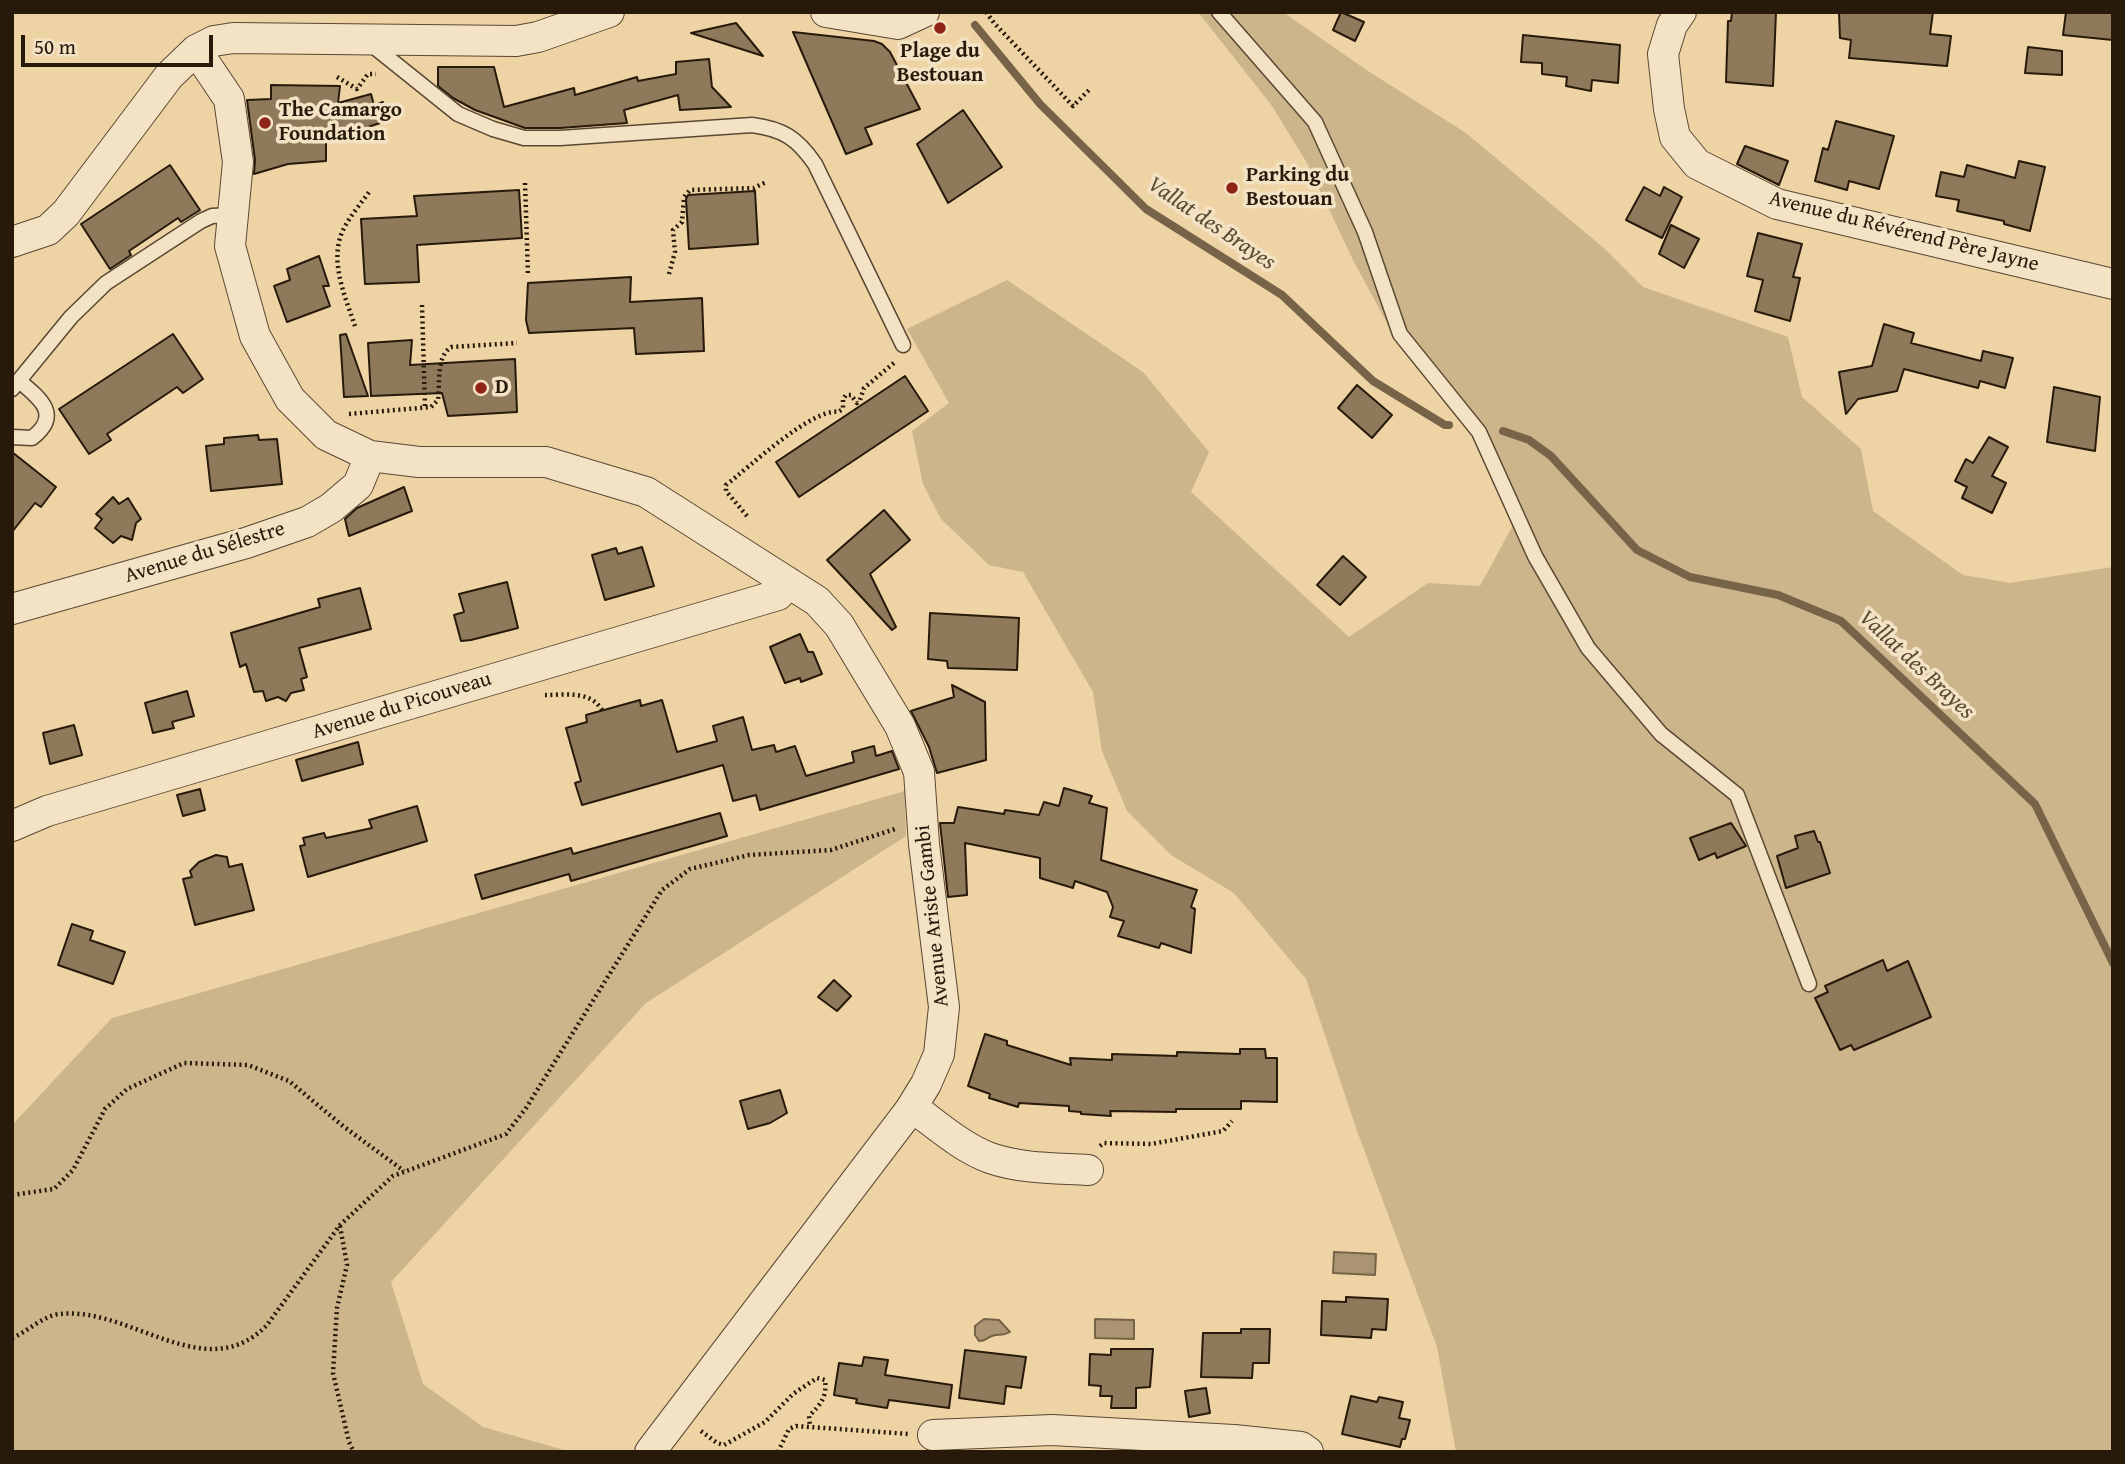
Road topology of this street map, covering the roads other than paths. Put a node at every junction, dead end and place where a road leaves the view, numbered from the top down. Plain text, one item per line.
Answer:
1 (609, 12) edge
2 (827, 12) edge
3 (924, 12) edge
4 (1219, 12) edge
5 (1681, 12) edge
6 (884, 17) edge
7 (366, 40) junction
8 (196, 50) junction
9 (233, 215) junction
10 (12, 242) edge
11 (2113, 285) edge
12 (904, 345) dead end
13 (16, 385) edge
14 (12, 437) edge
15 (370, 456) junction
16 (789, 583) junction
17 (12, 609) edge
18 (12, 826) edge
19 (1809, 984) dead end
20 (912, 1108) junction
21 (1088, 1170) road end
22 (933, 1435) road end
23 (650, 1452) edge
24 (1308, 1452) edge

1 - 7 street
2 - 6 street
3 - 6 street
4 - 19 lane
5 - 11 street, Avenue du Révérend Père Jayne
7 - 8 street
7 - 12 lane
8 - 9 street, Avenue Ariste Gambi
8 - 10 street
9 - 13 lane
9 - 15 street, Avenue Ariste Gambi
13 - 14 lane
15 - 16 street, Avenue Ariste Gambi
15 - 17 street, Avenue du Sélestre
16 - 18 street, Avenue du Picouveau
16 - 20 street, Avenue Ariste Gambi
20 - 21 street
20 - 23 street, Avenue Ariste Gambi
22 - 24 street

